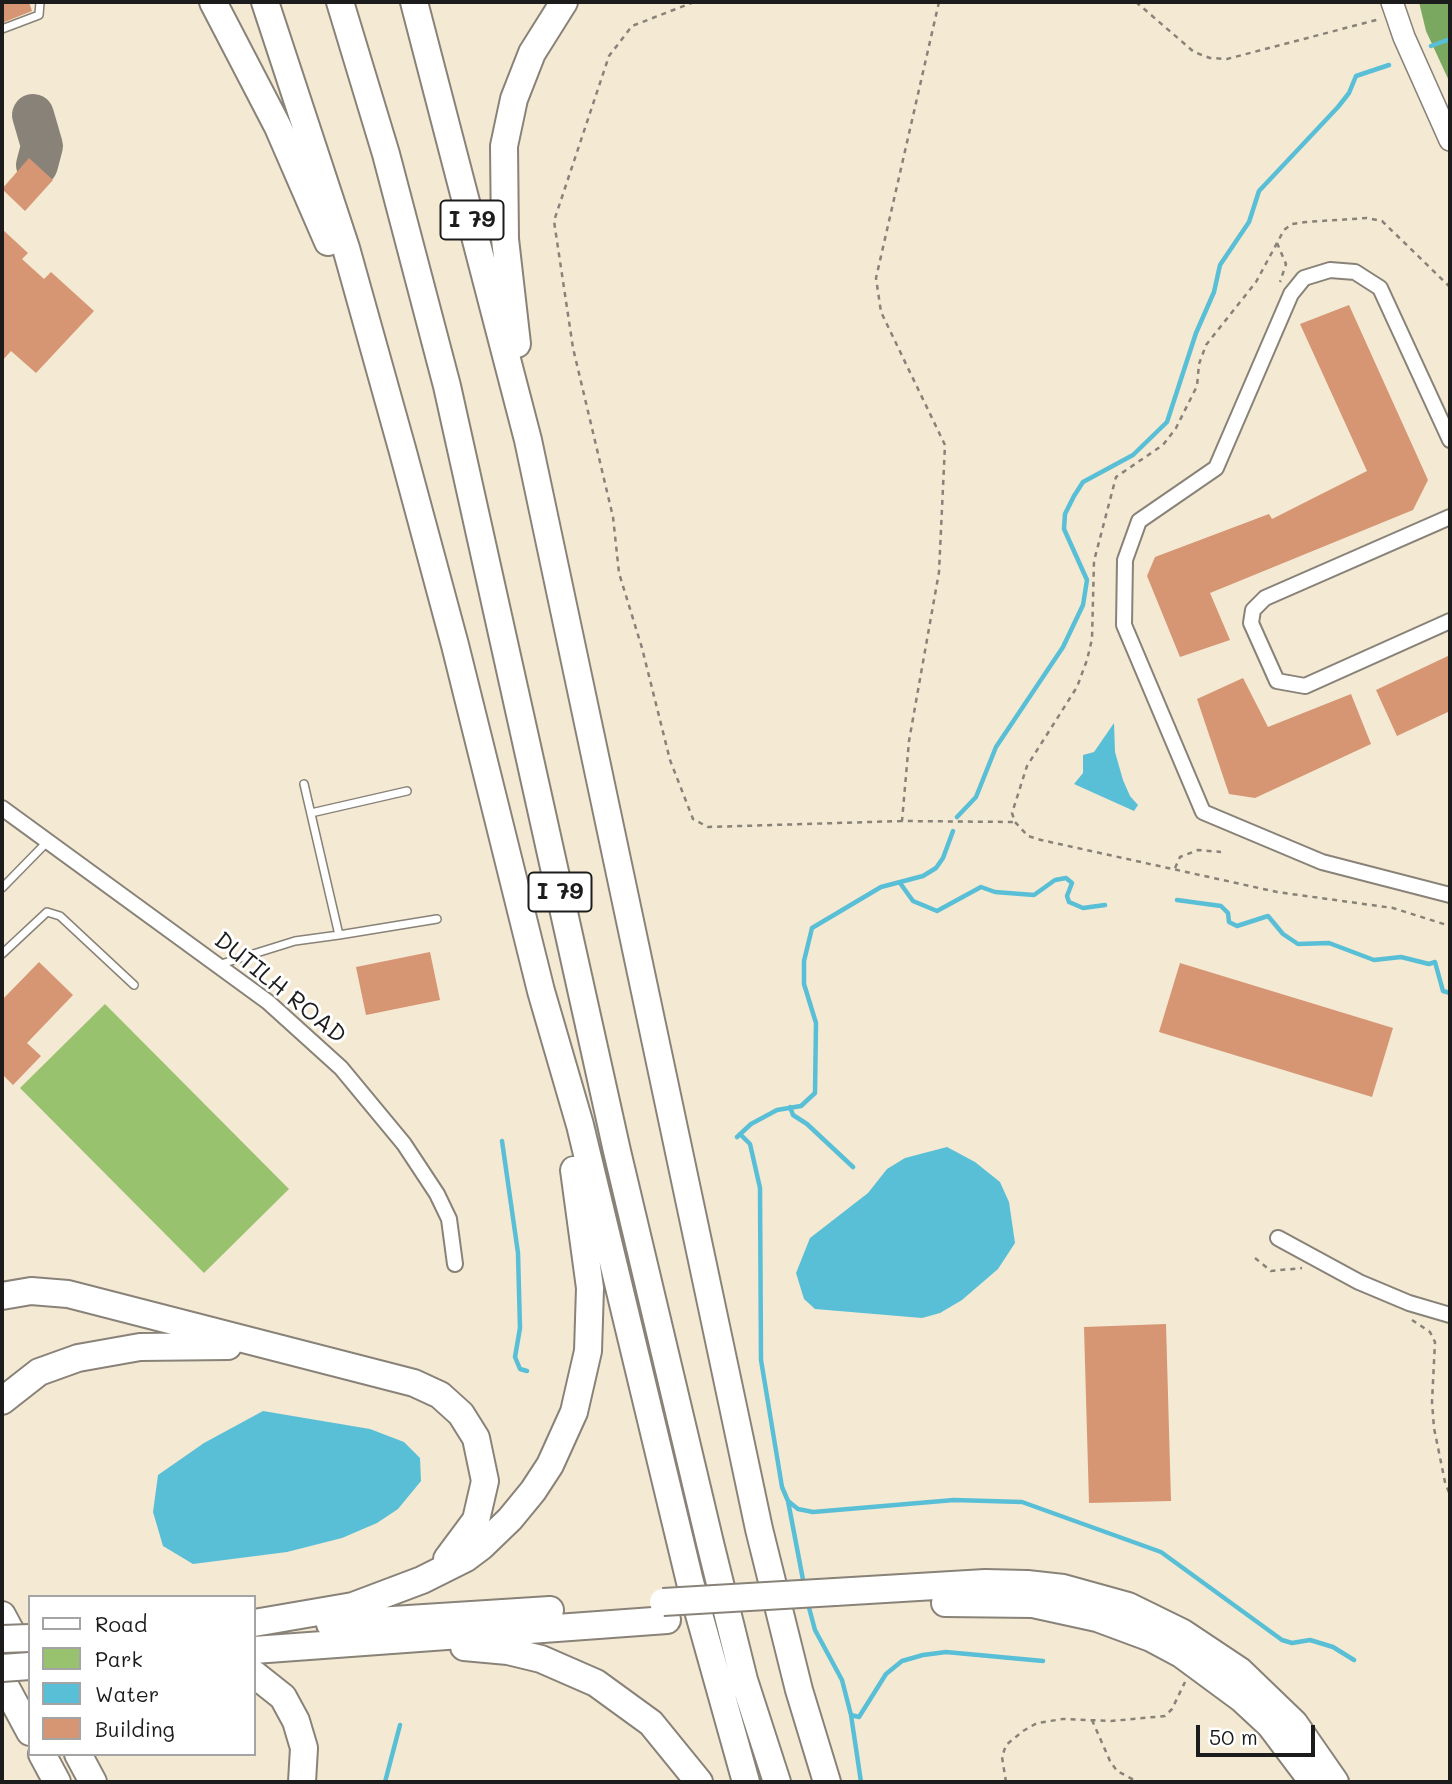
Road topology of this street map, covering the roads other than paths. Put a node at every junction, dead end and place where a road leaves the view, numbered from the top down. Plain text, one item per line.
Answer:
1 (40, 2) edge
2 (213, 2) edge
3 (264, 2) edge
4 (340, 2) edge
5 (414, 2) edge
6 (564, 2) edge
7 (1393, 9) edge
8 (2, 29) edge
9 (1450, 139) edge
10 (373, 350) junction
11 (528, 440) junction
12 (1450, 440) edge
13 (1450, 517) edge
14 (1450, 621) edge
15 (304, 784) dead end
16 (407, 791) dead end
17 (2, 807) edge
18 (311, 813) junction
19 (47, 841) junction
20 (2, 888) edge
21 (1450, 895) edge
22 (437, 919) dead end
23 (339, 935) junction
24 (2, 954) edge
25 (218, 965) junction
26 (134, 985) dead end
27 (541, 992) junction
28 (1279, 1238) dead end
29 (455, 1264) dead end
30 (2, 1296) edge
31 (1450, 1315) edge
32 (309, 1356) junction
33 (2, 1401) edge
34 (422, 1580) junction
35 (837, 1601) junction
36 (665, 1611) junction
37 (2, 1615) edge
38 (256, 1624) edge
39 (256, 1624) edge
40 (28, 1638) edge
41 (2, 1640) edge
42 (404, 1640) junction
43 (256, 1650) edge
44 (28, 1662) edge
45 (28, 1666) edge
46 (2, 1668) edge
47 (256, 1676) edge
48 (2, 1680) edge
49 (28, 1728) edge
50 (43, 1756) edge
51 (79, 1756) edge
52 (57, 1782) edge
53 (93, 1782) edge
54 (302, 1782) edge
55 (699, 1782) edge
56 (747, 1782) edge
57 (777, 1782) edge
58 (827, 1782) edge
59 (1313, 1782) edge
60 (1335, 1782) edge

1 - 8 lane
2 - 10 highway
3 - 10 highway
4 - 57 highway, I 79
5 - 11 highway, I 79
6 - 11 highway
7 - 9 street
10 - 27 highway
11 - 58 highway, I 79
12 - 21 street
13 - 14 street
15 - 18 lane
16 - 18 lane
17 - 19 street, DUTILH ROAD
18 - 23 lane
19 - 20 lane
19 - 25 street, DUTILH ROAD
22 - 23 lane
23 - 25 lane
24 - 26 lane
25 - 29 street, DUTILH ROAD
27 - 34 highway
27 - 56 highway
28 - 31 street
30 - 32 highway
32 - 33 highway
32 - 34 highway
34 - 38 highway
35 - 36 highway, bridge
35 - 59 highway
35 - 60 highway
36 - 39 highway
36 - 42 highway
37 - 44 highway
40 - 41 highway, bridge
42 - 43 highway
42 - 55 highway
45 - 46 highway, bridge
47 - 54 highway
48 - 49 highway
50 - 52 highway
51 - 53 highway

